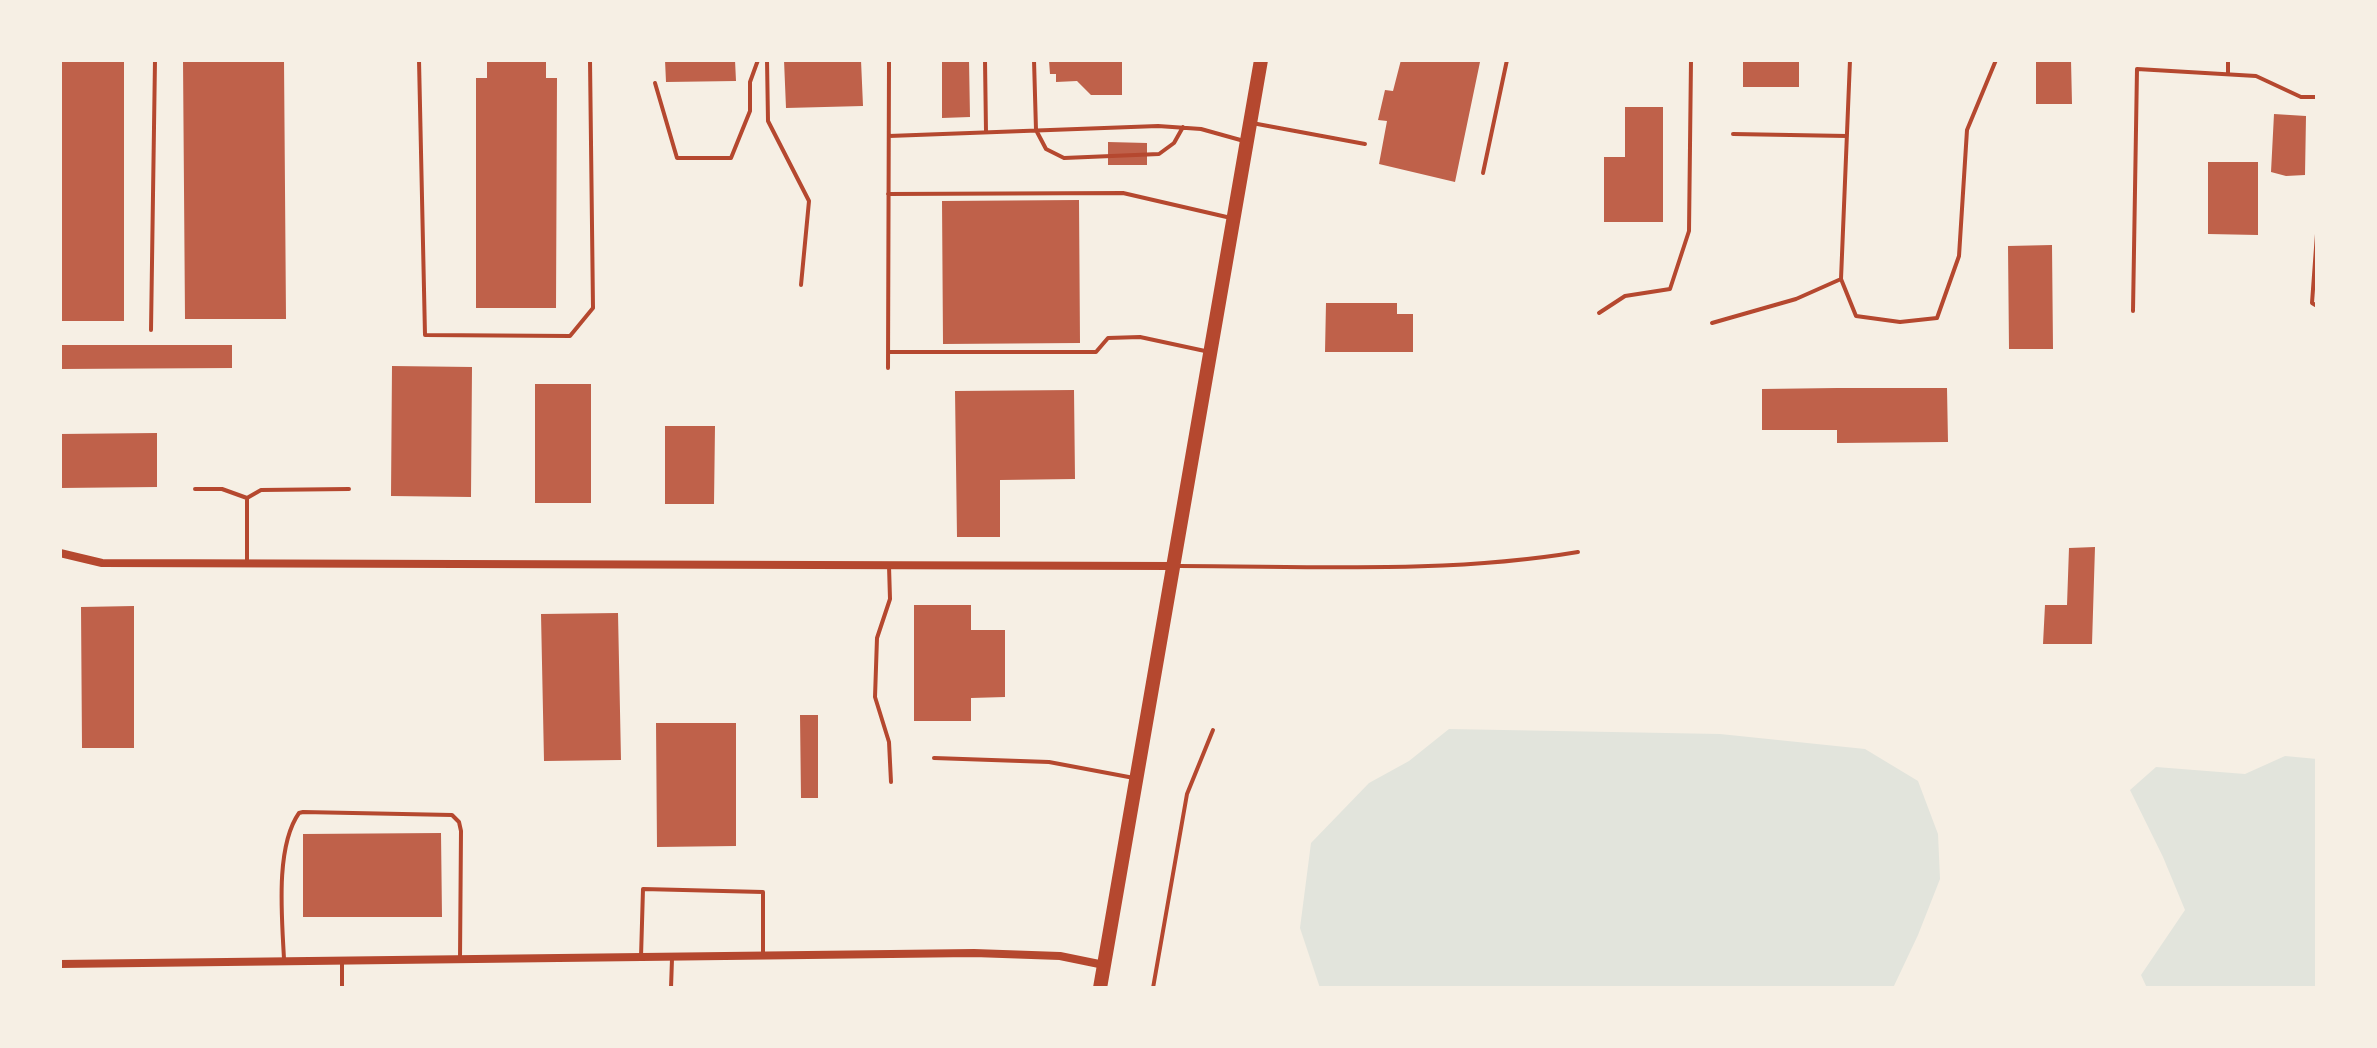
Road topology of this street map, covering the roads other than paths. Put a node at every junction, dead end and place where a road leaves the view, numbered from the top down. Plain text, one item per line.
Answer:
1 (155, 60) edge
2 (419, 60) edge
3 (590, 60) edge
4 (758, 60) edge
5 (767, 60) edge
6 (889, 60) edge
7 (985, 60) edge
8 (1034, 60) edge
9 (1261, 60) edge
10 (1507, 60) edge
11 (1691, 60) edge
12 (1850, 60) edge
13 (1996, 60) edge
14 (2228, 60) edge
15 (2228, 73) junction
16 (655, 83) dead end
17 (2317, 97) edge
18 (1250, 123) junction
19 (1183, 127) junction
20 (1036, 130) junction
21 (986, 132) junction
22 (1733, 134) dead end
23 (889, 136) junction
24 (1847, 136) junction
25 (1246, 142) junction
26 (1365, 144) dead end
27 (1483, 173) dead end
28 (888, 194) junction
29 (1233, 218) junction
30 (2317, 234) edge
31 (1841, 279) junction
32 (801, 285) dead end
33 (2317, 306) edge
34 (2133, 311) dead end
35 (1599, 313) dead end
36 (1712, 323) dead end
37 (151, 330) dead end
38 (888, 352) junction
39 (1211, 353) junction
40 (888, 368) dead end
41 (195, 489) dead end
42 (349, 489) dead end
43 (247, 498) junction
44 (1578, 552) dead end
45 (60, 553) edge
46 (247, 562) junction
47 (889, 563) junction
48 (1172, 566) junction
49 (934, 758) dead end
50 (1136, 779) junction
51 (891, 782) dead end
52 (763, 955) junction
53 (672, 956) junction
54 (641, 957) junction
55 (460, 959) junction
56 (342, 960) junction
57 (284, 961) junction
58 (60, 964) edge
59 (1104, 965) junction
60 (342, 988) edge
61 (671, 988) edge
62 (1100, 988) edge

1 - 37 lane
2 - 3 lane
4 - 16 lane
5 - 32 lane
6 - 23 lane
7 - 21 lane
8 - 20 lane
9 - 18 main road
10 - 27 lane
11 - 35 lane
12 - 24 lane
13 - 31 lane
14 - 15 lane
15 - 17 lane
15 - 34 lane
18 - 25 main road
18 - 26 lane
19 - 20 lane
19 - 20 lane
19 - 25 lane
20 - 21 lane
21 - 23 lane
22 - 24 lane
23 - 28 lane
24 - 31 lane
25 - 29 main road
28 - 29 lane
28 - 38 lane
29 - 39 main road
30 - 33 lane
31 - 36 lane
38 - 39 lane
38 - 40 lane
39 - 48 main road
41 - 43 lane
42 - 43 lane
43 - 46 lane
44 - 48 lane
45 - 46 street
46 - 47 street
47 - 48 street
47 - 51 lane
48 - 50 main road
49 - 50 lane
50 - 59 main road
52 - 53 street
52 - 54 lane
52 - 59 street
53 - 54 street
53 - 61 lane
54 - 55 street
55 - 56 street
55 - 57 lane
56 - 57 street
56 - 60 lane
57 - 58 street
59 - 62 main road

